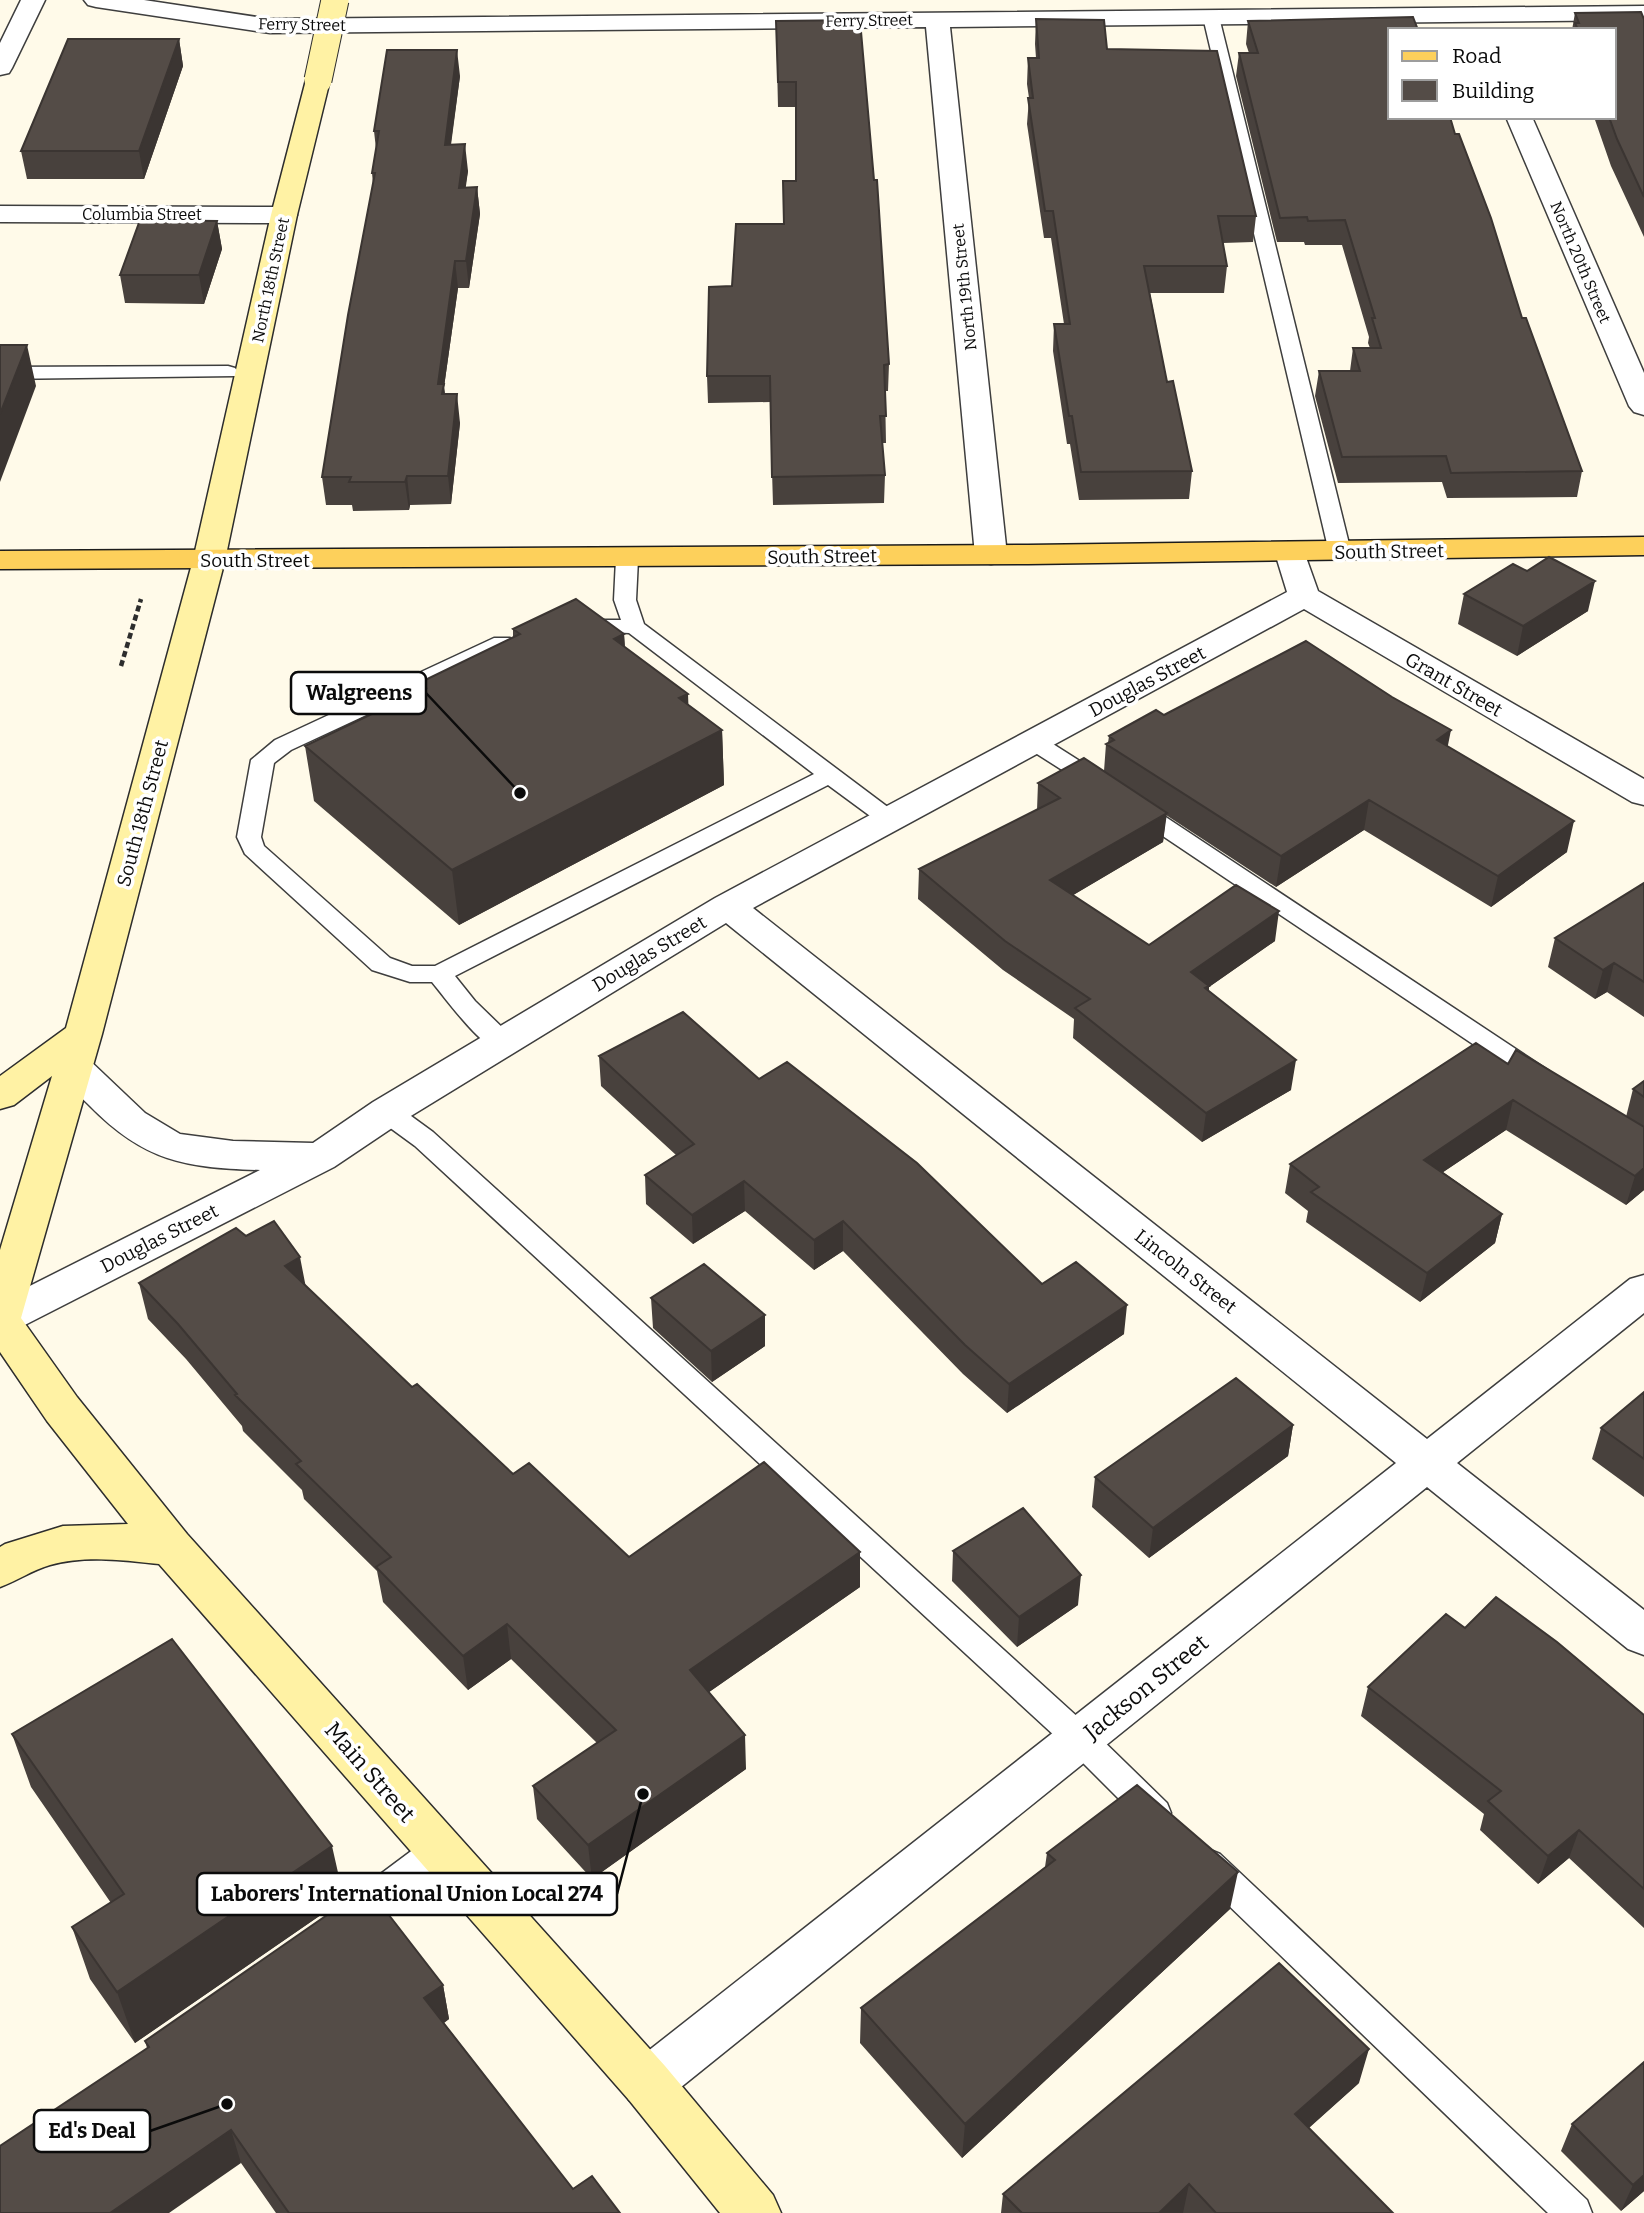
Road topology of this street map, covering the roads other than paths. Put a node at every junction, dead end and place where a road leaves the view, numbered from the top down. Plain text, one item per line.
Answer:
1 (33, 0) edge
2 (96, 0) edge
3 (335, 0) edge
4 (1644, 13) edge
5 (1483, 15) edge
6 (1211, 17) junction
7 (937, 19) junction
8 (0, 68) edge
9 (1520, 119) edge
10 (0, 214) edge
11 (284, 215) junction
12 (228, 372) dead end
13 (0, 373) edge
14 (1644, 406) edge
15 (1644, 546) edge
16 (1340, 552) junction
17 (1291, 553) junction
18 (991, 555) junction
19 (627, 559) junction
20 (0, 560) edge
21 (209, 561) junction
22 (1304, 596) junction
23 (634, 627) junction
24 (555, 628) edge
25 (519, 636) edge
26 (1034, 742) junction
27 (830, 775) junction
28 (1644, 794) edge
29 (889, 819) junction
30 (728, 906) junction
31 (439, 974) junction
32 (502, 1042) junction
33 (78, 1050) junction
34 (1564, 1093) edge
35 (0, 1095) edge
36 (387, 1112) junction
37 (320, 1157) junction
38 (1644, 1290) edge
39 (0, 1320) edge
40 (1427, 1463) junction
41 (172, 1547) junction
42 (0, 1569) edge
43 (1644, 1636) edge
44 (1080, 1739) junction
45 (438, 1850) junction
46 (321, 1936) edge
47 (647, 2083) junction
48 (754, 2213) edge
49 (1574, 2213) edge

1 - 8 street
2 - 7 street, Ferry Street
3 - 11 main road, North 18th Street, bridge
4 - 5 street, Ferry Street
5 - 6 street, Ferry Street
6 - 7 street, Ferry Street
6 - 16 lane
7 - 18 street, North 19th Street
9 - 14 street, North 20th Street
10 - 11 street, Columbia Street
11 - 21 main road, North 18th Street
12 - 13 lane
15 - 16 main road, South Street
16 - 17 main road, South Street
17 - 18 main road, South Street
17 - 22 street
18 - 19 main road, South Street
19 - 21 main road, South Street
19 - 23 lane
20 - 21 main road, South Street
21 - 33 main road, South 18th Street
22 - 26 street, Douglas Street
22 - 28 street, Grant Street
23 - 24 lane
23 - 27 lane
25 - 31 lane
26 - 29 street, Douglas Street
26 - 34 lane
27 - 29 lane
27 - 31 lane
29 - 30 street, Douglas Street
30 - 32 street, Douglas Street
30 - 40 street, Lincoln Street
31 - 32 lane
32 - 36 street, Douglas Street
33 - 35 main road
33 - 37 street
33 - 39 main road, South 18th Street
36 - 37 street, Douglas Street
36 - 44 lane
37 - 39 street, Douglas Street
38 - 40 street, Jackson Street
39 - 41 main road, Main Street
40 - 43 street, Lincoln Street
40 - 44 street, Jackson Street
41 - 42 main road
41 - 45 main road, Main Street
44 - 47 street, Jackson Street
44 - 49 lane
45 - 46 lane
45 - 47 main road, Main Street
47 - 48 main road, Main Street

